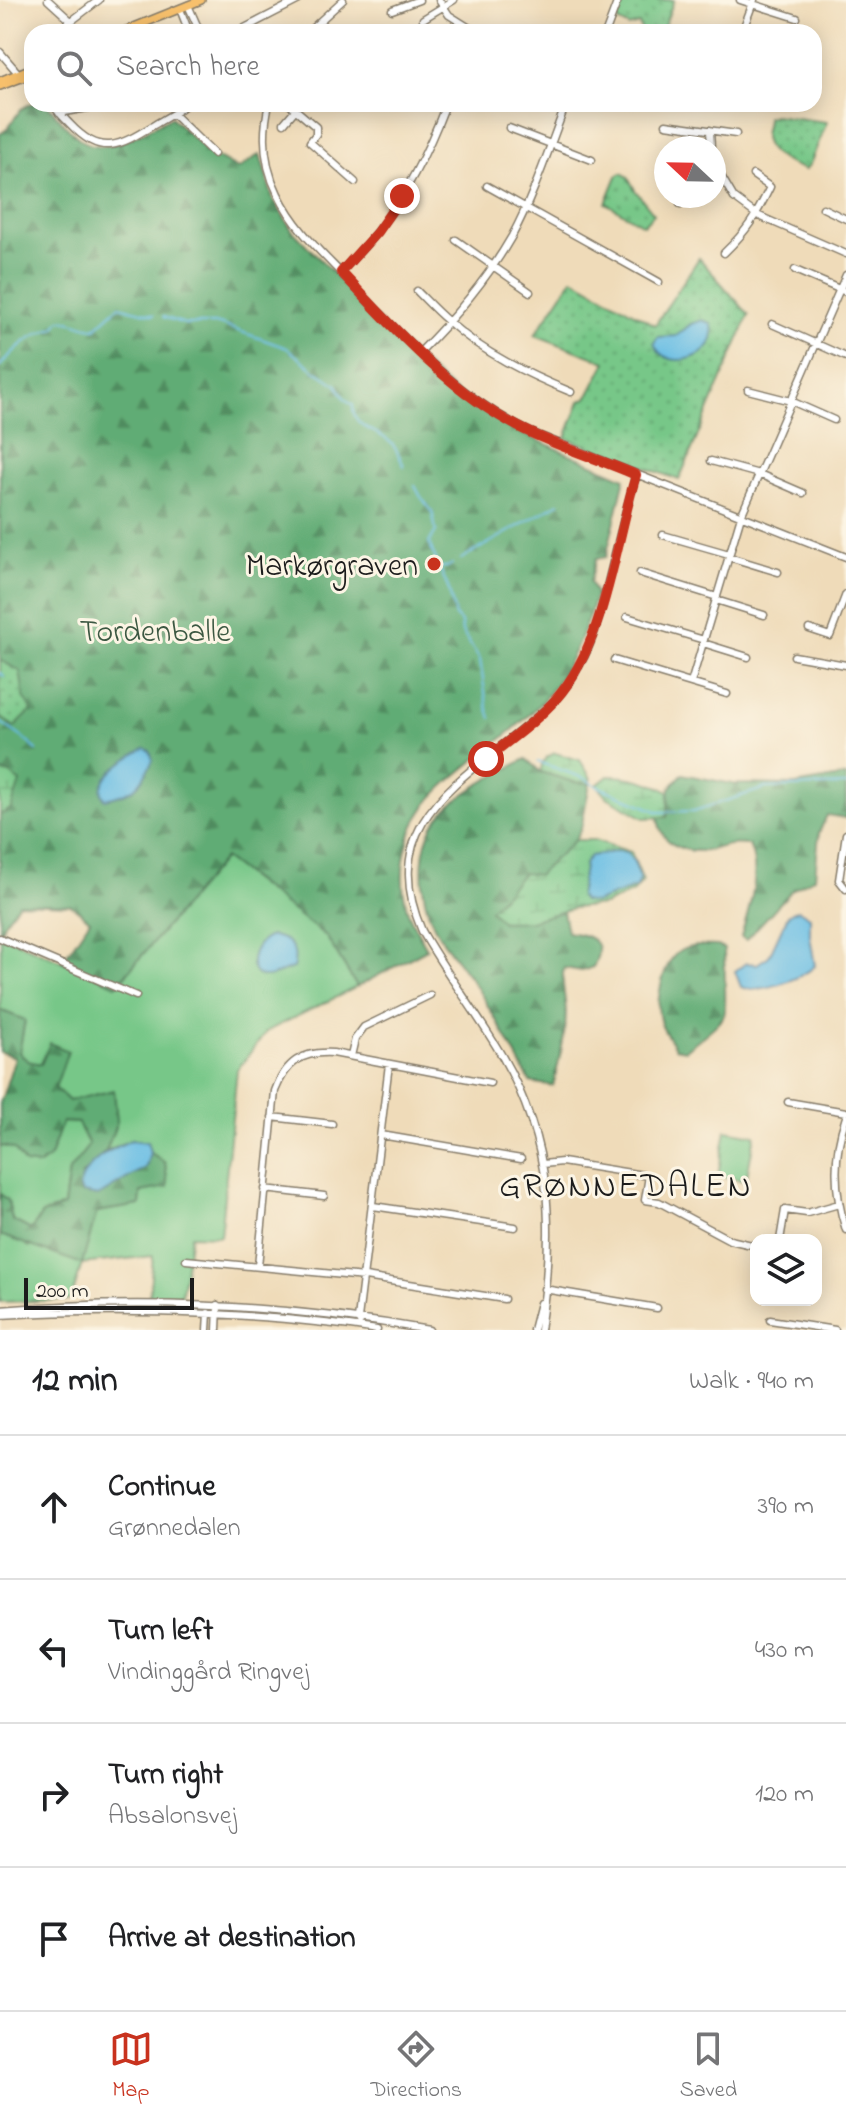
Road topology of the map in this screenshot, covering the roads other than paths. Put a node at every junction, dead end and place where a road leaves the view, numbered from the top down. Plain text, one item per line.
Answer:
1 (48, 0) edge
2 (99, 0) edge
3 (201, 0) edge
4 (299, 0) edge
5 (350, 0) edge
6 (419, 0) edge
7 (454, 0) edge
8 (618, 0) edge
9 (740, 0) edge
10 (338, 2) edge
11 (753, 2) edge
12 (441, 3) edge
13 (188, 5) junction
14 (180, 9) junction
15 (392, 10) dead end
16 (797, 18) dead end
17 (423, 19) dead end
18 (71, 21) junction
19 (67, 24) edge
20 (142, 24) edge
21 (186, 24) edge
22 (196, 24) edge
23 (257, 24) edge
24 (316, 24) edge
25 (462, 24) edge
26 (609, 24) edge
27 (745, 24) edge
28 (0, 52) edge
29 (24, 72) edge
30 (18, 73) junction
31 (24, 74) edge
32 (0, 84) edge
33 (65, 112) edge
34 (176, 112) edge
35 (267, 112) edge
36 (293, 112) edge
37 (297, 112) edge
38 (443, 112) edge
39 (563, 112) edge
40 (59, 113) joint
41 (173, 114) junction
42 (284, 123) dead end
43 (666, 124) dead end
44 (509, 128) dead end
45 (710, 130) junction
46 (736, 134) dead end
47 (710, 136) edge
48 (550, 144) junction
49 (214, 154) dead end
50 (592, 160) dead end
51 (753, 175) dead end
52 (355, 182) dead end
53 (487, 186) dead end
54 (726, 186) edge
55 (525, 207) junction
56 (823, 208) dead end
57 (757, 215) junction
58 (846, 219) edge
59 (456, 240) dead end
60 (724, 253) dead end
61 (846, 254) edge
62 (493, 266) junction
63 (795, 270) dead end
64 (341, 272) junction
65 (846, 275) edge
66 (659, 282) dead end
67 (417, 291) dead end
68 (843, 291) edge
69 (530, 292) dead end
70 (449, 322) junction
71 (772, 324) dead end
72 (816, 344) junction
73 (420, 352) junction
74 (846, 357) edge
75 (748, 390) dead end
76 (571, 392) dead end
77 (791, 401) junction
78 (834, 420) dead end
79 (711, 461) dead end
80 (759, 474) junction
81 (636, 475) junction
82 (803, 493) dead end
83 (741, 516) junction
84 (663, 535) dead end
85 (729, 556) junction
86 (846, 557) edge
87 (778, 572) dead end
88 (640, 573) dead end
89 (716, 598) junction
90 (845, 600) edge
91 (764, 615) dead end
92 (627, 617) dead end
93 (809, 629) dead end
94 (703, 642) junction
95 (794, 656) dead end
96 (748, 657) dead end
97 (614, 660) dead end
98 (846, 665) edge
99 (691, 683) junction
100 (727, 694) dead end
101 (846, 834) edge
102 (846, 889) edge
103 (0, 938) edge
104 (430, 995) dead end
105 (136, 996) dead end
106 (351, 1056) junction
107 (389, 1064) junction
108 (490, 1083) dead end
109 (788, 1102) dead end
110 (846, 1114) edge
111 (272, 1117) junction
112 (332, 1124) dead end
113 (844, 1126) edge
114 (381, 1135) junction
115 (521, 1159) dead end
116 (543, 1164) junction
117 (265, 1189) junction
118 (324, 1196) dead end
119 (373, 1206) junction
120 (842, 1208) edge
121 (515, 1227) dead end
122 (846, 1230) edge
123 (781, 1234) edge
124 (750, 1245) edge
125 (186, 1260) dead end
126 (258, 1266) junction
127 (365, 1277) junction
128 (544, 1290) junction
129 (504, 1299) dead end
130 (208, 1305) junction
131 (218, 1305) junction
132 (657, 1308) dead end
133 (0, 1313) edge
134 (208, 1314) junction
135 (217, 1315) junction
136 (358, 1319) junction
137 (770, 1320) dead end
138 (363, 1329) edge
139 (207, 1330) edge
140 (217, 1330) edge
141 (377, 1330) edge
142 (429, 1330) edge
143 (533, 1330) edge
144 (540, 1330) edge
145 (835, 1330) edge

1 - 18 street
2 - 18 street
3 - 13 main road
4 - 23 street
5 - 10 street
6 - 15 street
7 - 12 street
8 - 26 street
9 - 11 street
10 - 24 street
11 - 16 street
11 - 27 street
12 - 17 street
12 - 25 street
13 - 14 main road
13 - 22 street
14 - 20 main road
14 - 21 street
18 - 19 street
28 - 30 street
29 - 30 main road
30 - 32 main road
31 - 32 main road
33 - 40 street
34 - 41 street
35 - 64 street
36 - 42 street
37 - 52 street
38 - 64 street
39 - 48 street
40 - 41 street
41 - 49 street
43 - 45 street
44 - 48 street
45 - 46 street
45 - 47 street
48 - 50 street
48 - 55 street
51 - 57 street
53 - 55 street
54 - 57 street
55 - 62 street
55 - 66 street
56 - 58 street
57 - 60 street
57 - 61 street
59 - 62 street
62 - 69 street
62 - 70 street
63 - 68 street
64 - 73 street
65 - 68 street
67 - 70 street
68 - 72 street
70 - 73 street
70 - 76 street
71 - 72 street
72 - 74 street
72 - 77 street
73 - 81 street
75 - 77 street
77 - 78 street
77 - 80 street
79 - 80 street
80 - 82 street
80 - 83 street
81 - 83 street
81 - 116 street
83 - 85 street
83 - 86 street
84 - 85 street
85 - 87 street
85 - 89 street
88 - 89 street
89 - 91 street
89 - 94 street
90 - 93 street
92 - 94 street
94 - 96 street
94 - 99 street
95 - 98 street
97 - 99 street
99 - 100 street
101 - 102 street
103 - 105 street
104 - 106 street
106 - 107 street
106 - 111 street
107 - 108 street
107 - 114 street
109 - 110 street
110 - 113 street
111 - 112 street
111 - 117 street
113 - 120 street
114 - 115 street
114 - 119 street
116 - 124 street
116 - 128 street
117 - 118 street
117 - 126 street
119 - 121 street
119 - 127 street
120 - 122 street
120 - 123 street
125 - 126 street
126 - 127 street
127 - 129 street
127 - 136 street
128 - 132 street
128 - 143 street
128 - 144 street
130 - 131 street
130 - 133 street
130 - 134 street
131 - 135 street
131 - 136 street
133 - 134 street
134 - 135 street
134 - 139 street
135 - 138 street
135 - 140 street
136 - 138 street
136 - 142 street
137 - 145 street
138 - 141 street

